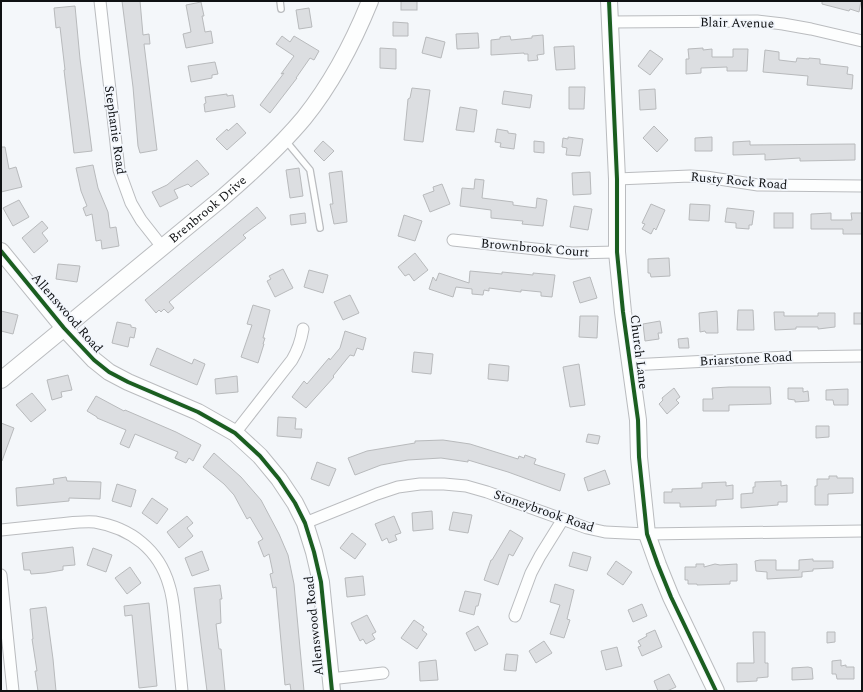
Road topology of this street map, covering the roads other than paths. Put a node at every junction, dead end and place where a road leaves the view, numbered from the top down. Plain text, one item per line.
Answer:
1 (100, 1) edge
2 (280, 1) edge
3 (370, 1) edge
4 (609, 1) edge
5 (281, 9) dead end
6 (610, 22) junction
7 (862, 41) edge
8 (284, 140) junction
9 (617, 179) junction
10 (862, 186) edge
11 (320, 228) dead end
12 (453, 240) dead end
13 (163, 248) junction
14 (1, 251) edge
15 (617, 252) junction
16 (64, 328) junction
17 (302, 329) dead end
18 (862, 356) edge
19 (630, 365) junction
20 (1, 380) edge
21 (235, 433) junction
22 (563, 518) junction
23 (304, 522) junction
24 (1, 530) edge
25 (862, 531) edge
26 (647, 534) junction
27 (1, 575) edge
28 (515, 616) dead end
29 (4, 624) edge
30 (383, 673) dead end
31 (331, 685) edge
32 (13, 691) edge
33 (182, 691) edge
34 (716, 691) edge

1 - 13 street, Stephanie Road
2 - 5 lane
3 - 8 street, Brenbrook Drive
4 - 6 street, Church Lane
6 - 7 street, Blair Avenue
6 - 9 street, Church Lane
8 - 11 lane
8 - 13 street, Brenbrook Drive
9 - 10 street, Rusty Rock Road
9 - 15 street, Church Lane
12 - 15 street, Brownbrook Court
13 - 16 street, Brenbrook Drive
14 - 16 street, Allenswood Road
15 - 19 street, Church Lane
16 - 20 street, Brenbrook Drive
16 - 21 street, Allenswood Road
17 - 21 street
18 - 19 street, Briarstone Road
19 - 26 street, Church Lane
21 - 23 street, Allenswood Road
22 - 23 street, Stoneybrook Road
22 - 26 street, Stoneybrook Road
22 - 28 street
23 - 31 street, Allenswood Road
24 - 33 street
25 - 26 street, Stoneybrook Road
26 - 34 street, Church Lane
27 - 29 street
29 - 32 street
30 - 31 street

